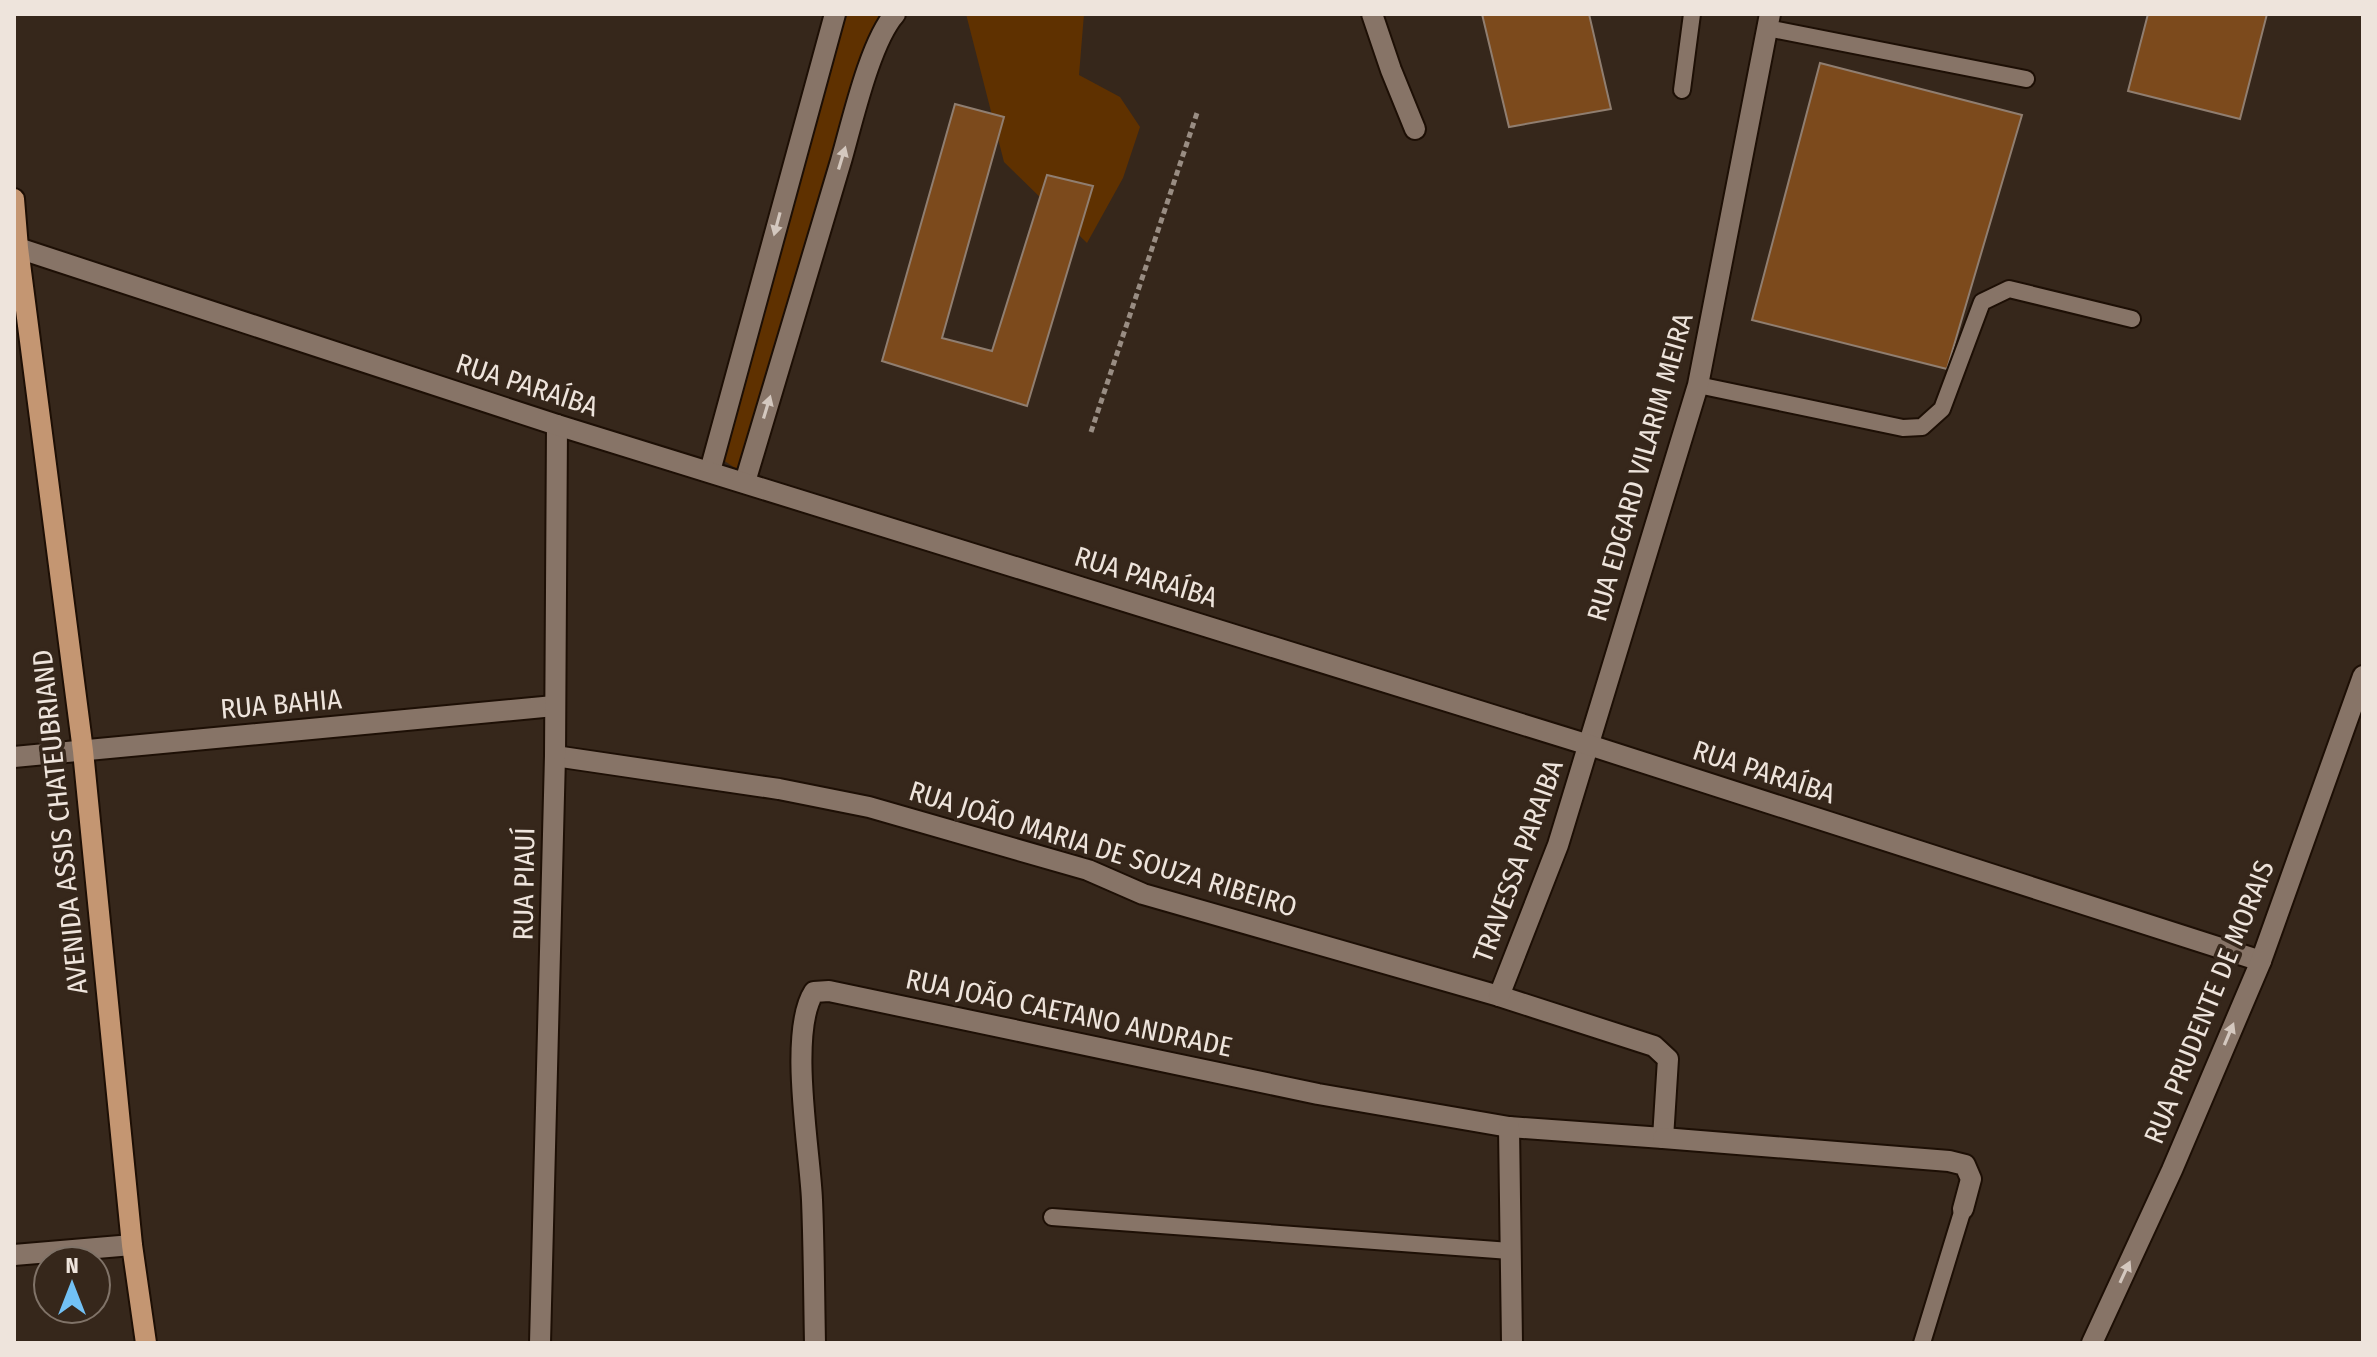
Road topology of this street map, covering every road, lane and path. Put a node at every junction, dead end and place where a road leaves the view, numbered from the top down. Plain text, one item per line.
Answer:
1 (835, 14) edge
2 (895, 14) edge
3 (1372, 14) edge
4 (1692, 14) edge
5 (1768, 21) edge
6 (2026, 79) dead end
7 (1682, 90) dead end
8 (1197, 113) dead end
9 (1415, 129) dead end
10 (14, 199) edge
11 (16, 247) edge
12 (2132, 319) dead end
13 (1698, 385) junction
14 (557, 425) junction
15 (1091, 432) dead end
16 (710, 471) junction
17 (745, 482) junction
18 (2363, 676) edge
19 (554, 706) junction
20 (1589, 745) junction
21 (83, 751) junction
22 (555, 756) junction
23 (14, 757) edge
24 (2261, 961) junction
25 (1499, 996) junction
26 (1509, 1127) junction
27 (1663, 1138) junction
28 (1963, 1209) joint
29 (1052, 1217) dead end
30 (132, 1245) junction
31 (1510, 1251) junction
32 (14, 1255) edge
33 (146, 1343) edge
34 (540, 1343) edge
35 (815, 1343) edge
36 (1512, 1343) edge
37 (1922, 1343) edge
38 (2092, 1343) edge

1 -> 16 street
17 -> 2 street
3 - 9 street
4 - 7 lane
5 - 6 lane
5 - 13 street, RUA EDGARD VILARIM MEIRA
8 - 15 path
10 - 11 main road, AVENIDA ASSIS CHATEUBRIAND
11 - 14 street, RUA PARAÍBA
11 - 21 main road, AVENIDA ASSIS CHATEUBRIAND
12 - 13 lane
13 - 20 street, RUA EDGARD VILARIM MEIRA
14 - 16 street, RUA PARAÍBA
14 - 19 street, RUA PIAUÍ
16 - 17 street, RUA PARAÍBA
17 - 20 street, RUA PARAÍBA
18 - 24 street, RUA PRUDENTE DE MORAIS
19 - 21 street, RUA BAHIA
19 - 22 street, RUA PIAUÍ
20 - 24 street, RUA PARAÍBA
20 - 25 street, TRAVESSA PARAIBA
21 - 23 street, RUA BAHIA
21 - 30 main road, AVENIDA ASSIS CHATEUBRIAND
22 - 25 street, RUA JOÃO MARIA DE SOUZA RIBEIRO
22 - 34 street, RUA PIAUÍ
38 -> 24 street, RUA PRUDENTE DE MORAIS
25 - 27 street, RUA JOÃO MARIA DE SOUZA RIBEIRO
26 - 27 street, RUA JOÃO CAETANO ANDRADE
26 - 31 street
26 - 35 street, RUA JOÃO CAETANO ANDRADE
27 - 28 street, RUA JOÃO CAETANO ANDRADE
28 - 37 lane
29 - 31 lane
30 - 32 street
30 - 33 main road, AVENIDA ASSIS CHATEUBRIAND
31 - 36 street

